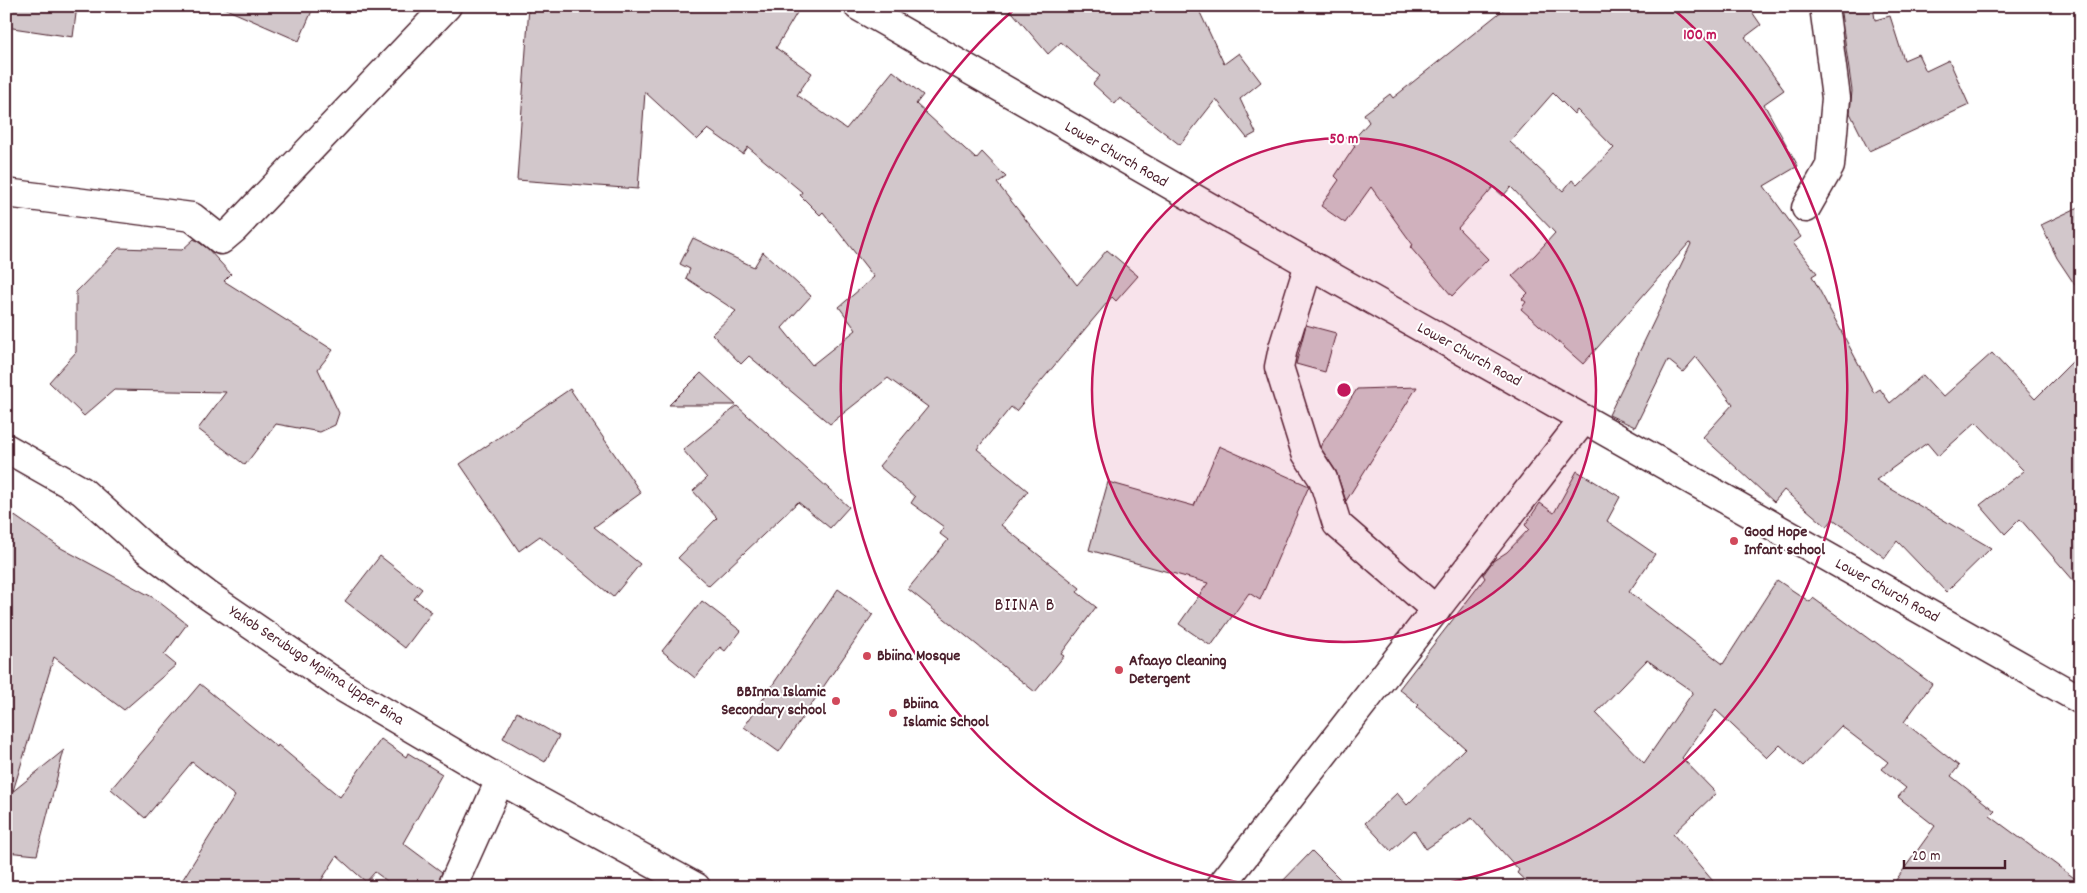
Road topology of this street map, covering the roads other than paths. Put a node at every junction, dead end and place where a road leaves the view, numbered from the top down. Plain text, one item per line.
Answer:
1 (447, 6) edge
2 (858, 6) edge
3 (1824, 6) edge
4 (6, 193) edge
5 (1806, 208) dead end
6 (1309, 264) junction
7 (1584, 419) junction
8 (6, 448) edge
9 (1436, 610) junction
10 (2081, 700) edge
11 (500, 780) junction
12 (452, 887) edge
13 (696, 887) edge
14 (1220, 887) edge

1 - 4 street
2 - 6 street, Lower Church Road
3 - 5 street
6 - 7 street, Lower Church Road
6 - 9 street
7 - 9 street
7 - 10 street, Lower Church Road
8 - 11 street, Yakob Serubugo Mpiima Upper Bina
9 - 14 street
11 - 12 street
11 - 13 street, Yakob Serubugo Mpiima Upper Bina

